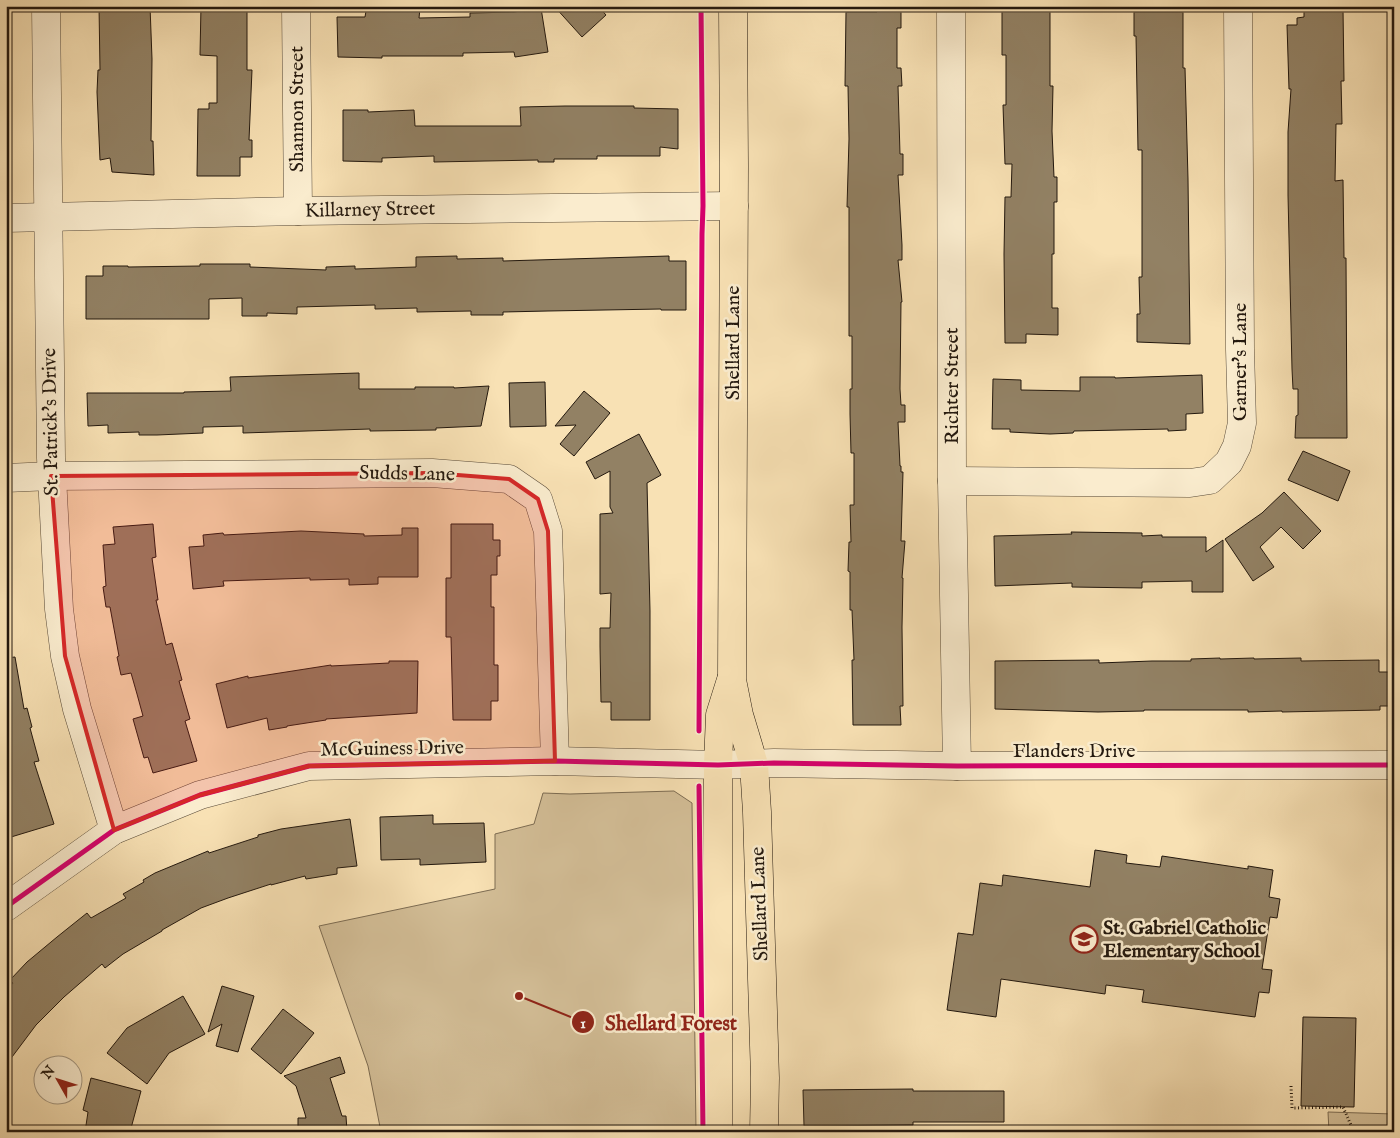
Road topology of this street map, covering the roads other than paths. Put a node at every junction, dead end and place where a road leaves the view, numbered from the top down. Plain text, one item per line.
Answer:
1 (46, 6) edge
2 (296, 6) edge
3 (733, 6) edge
4 (951, 6) edge
5 (1238, 6) edge
6 (734, 206) junction
7 (298, 211) junction
8 (6, 218) edge
9 (48, 218) junction
10 (51, 476) junction
11 (6, 478) edge
12 (952, 482) junction
13 (732, 680) junction
14 (555, 761) junction
15 (754, 764) junction
16 (718, 765) junction
17 (957, 766) junction
18 (1394, 766) edge
19 (114, 830) junction
20 (6, 907) edge
21 (718, 1132) edge
22 (764, 1132) edge

1 - 9 street, St. Patrick's Drive
2 - 7 street, Shannon Street
3 - 6 main road, Shellard Lane
4 - 12 street, Richter Street
5 - 12 street, Garner's Lane
6 - 7 street, Killarney Street
6 - 13 main road, Shellard Lane
7 - 9 street, Killarney Street
8 - 9 street, Killarney Street
9 - 10 street, St. Patrick's Drive
10 - 11 street, Sudds Lane
10 - 14 street, Sudds Lane
10 - 19 street, St. Patrick's Drive
12 - 17 street, Richter Street
13 - 15 main road, Shellard Lane
13 - 16 main road, Shellard Lane
14 - 16 street, McGuiness Drive
14 - 19 street, McGuiness Drive
15 - 16 street, McGuiness Drive
15 - 17 street, Flanders Drive
15 - 22 main road, Shellard Lane
16 - 21 main road, Shellard Lane
17 - 18 street, Flanders Drive
19 - 20 street, McGuiness Drive

